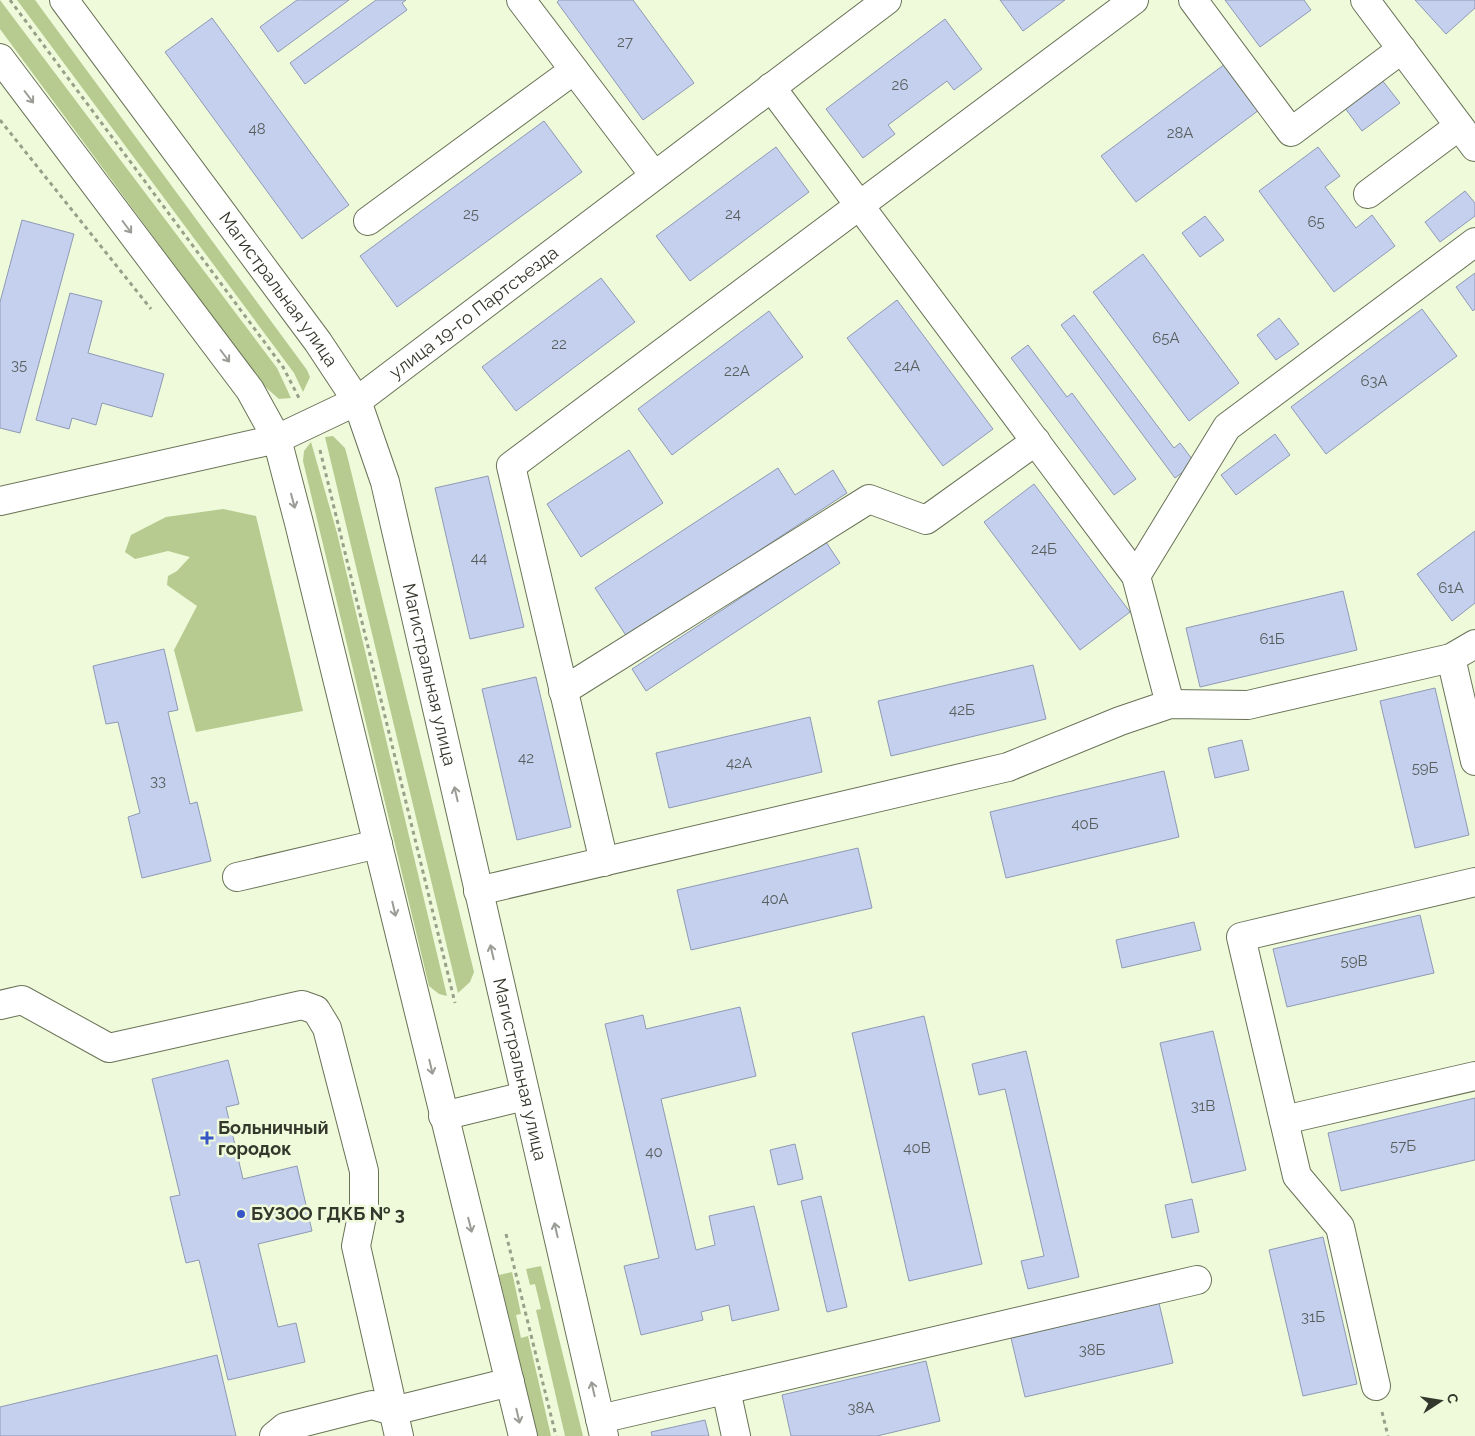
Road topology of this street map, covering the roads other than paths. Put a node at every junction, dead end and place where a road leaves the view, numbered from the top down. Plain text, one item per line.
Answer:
1 (64, 0) edge
2 (522, 0) edge
3 (887, 0) edge
4 (1134, 0) edge
5 (1193, 0) edge
6 (1365, 0) edge
7 (1402, 49) junction
8 (0, 58) edge
9 (574, 70) junction
10 (771, 86) junction
11 (1459, 126) junction
12 (1475, 148) edge
13 (654, 175) junction
14 (1368, 194) dead end
15 (860, 205) junction
16 (368, 221) dead end
17 (1475, 242) edge
18 (358, 401) junction
19 (277, 440) junction
20 (1036, 441) junction
21 (0, 501) edge
22 (1136, 576) junction
23 (1475, 644) edge
24 (1451, 658) junction
25 (563, 691) junction
26 (1170, 704) junction
27 (1475, 761) edge
28 (378, 844) junction
29 (604, 862) junction
30 (237, 877) dead end
31 (1475, 882) edge
32 (478, 891) junction
33 (0, 1005) edge
34 (1475, 1076) edge
35 (525, 1096) junction
36 (443, 1116) junction
37 (1284, 1120) junction
38 (1197, 1280) dead end
39 (510, 1382) junction
40 (1376, 1386) dead end
41 (726, 1390) junction
42 (396, 1424) edge
43 (602, 1428) edge
44 (274, 1436) edge
45 (523, 1436) edge
46 (736, 1436) edge

1 - 18 street, Магистральная улица
2 - 9 street
3 - 10 street, улица 19-го Партсъезда
4 - 15 street
5 - 7 street
6 - 7 street
7 - 11 street
8 -> 19 street
9 - 13 street
9 - 16 street
10 - 13 street, улица 19-го Партсъезда
10 - 15 street
11 - 12 street
11 - 14 street
13 - 18 street, улица 19-го Партсъезда
15 - 20 street
15 - 25 street
17 - 22 street
18 - 19 street, улица 19-го Партсъезда
32 -> 18 street, Магистральная улица
19 - 21 street, улица 19-го Партсъезда
19 -> 28 street
20 - 22 street
20 - 25 street
22 - 26 street
23 - 24 street
24 - 26 street
24 - 27 street
25 - 29 street
26 - 29 street
28 - 30 street
28 -> 36 street
29 - 32 street
31 - 37 street
35 -> 32 street, Магистральная улица
33 - 42 street
34 - 37 street
35 - 36 street
43 -> 35 street, Магистральная улица
36 -> 39 street
37 - 40 street
38 - 41 street
39 - 42 street
39 -> 45 street
41 - 43 street
41 - 46 street
42 - 44 street

